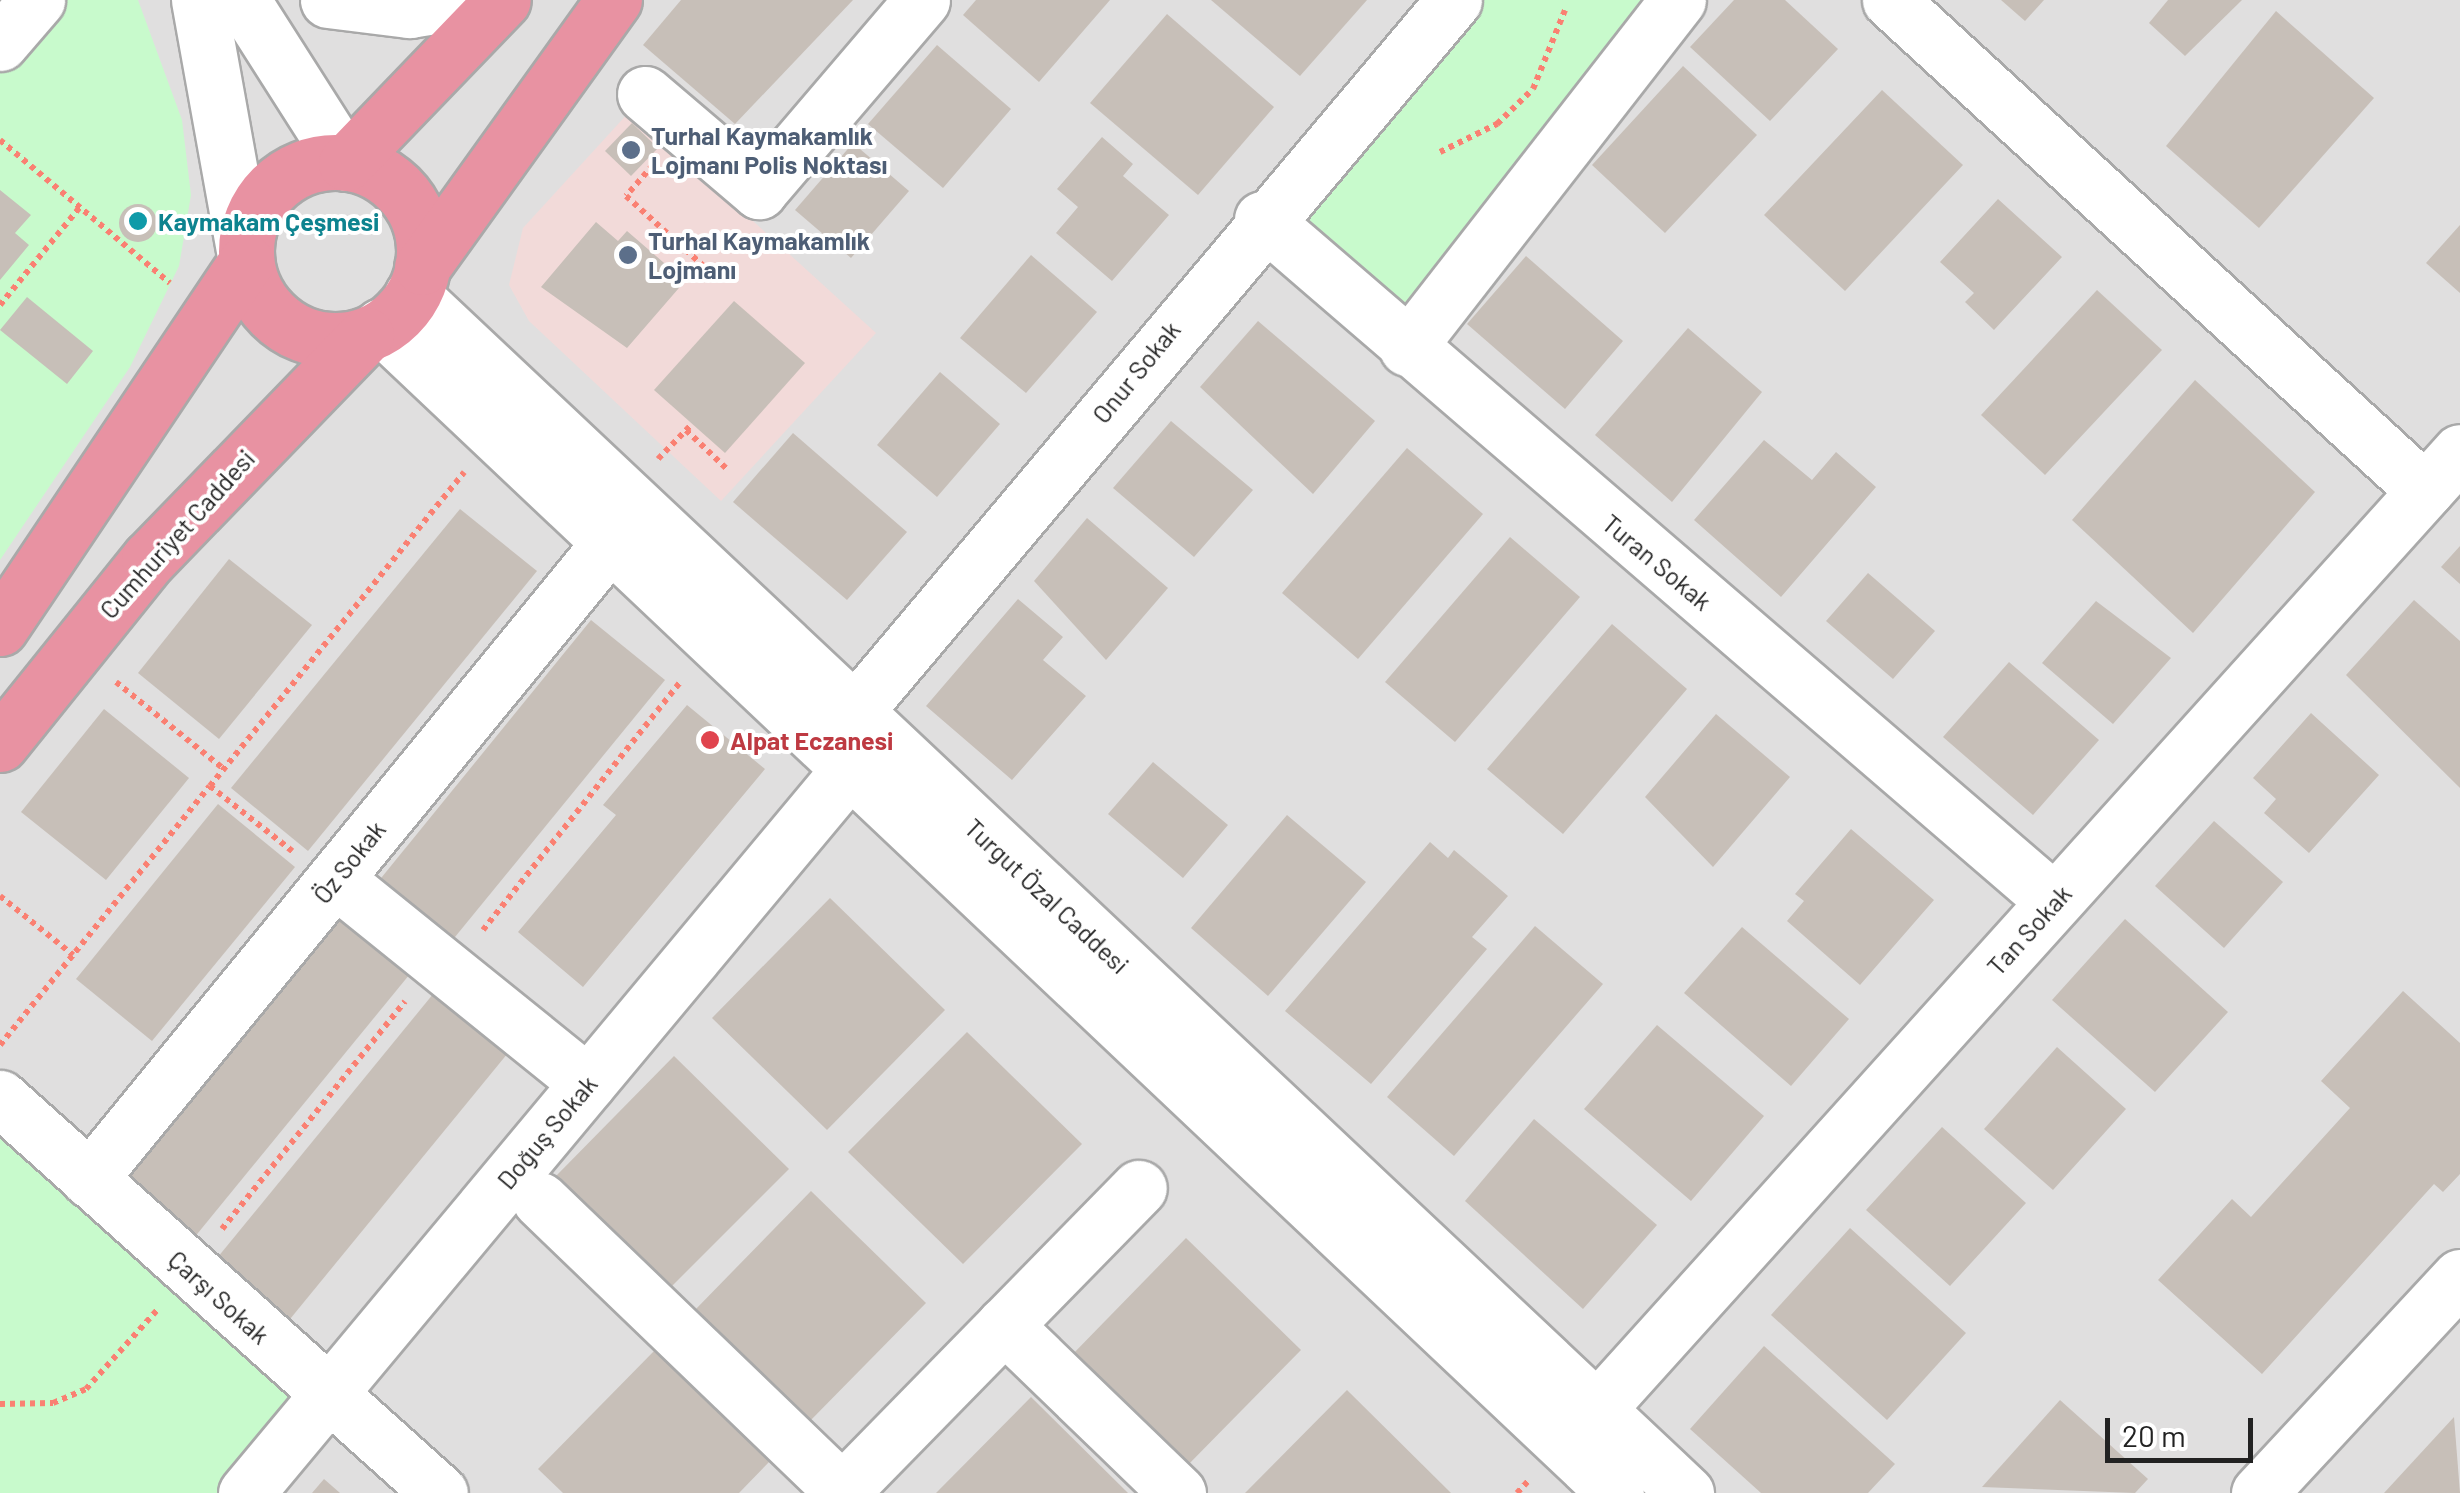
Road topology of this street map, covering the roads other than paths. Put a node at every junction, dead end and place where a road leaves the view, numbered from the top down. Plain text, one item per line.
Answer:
1 (37, 0) edge
2 (199, 0) edge
3 (242, 0) edge
4 (328, 0) edge
5 (471, 0) edge
6 (503, 0) edge
7 (614, 0) edge
8 (922, 0) edge
9 (1454, 0) edge
10 (1678, 0) edge
11 (1890, 0) edge
12 (0, 43) edge
13 (666, 111) road end
14 (346, 162) junction
15 (1262, 220) junction
16 (246, 262) junction
17 (395, 306) junction
18 (1407, 348) junction
19 (2443, 472) edge
20 (609, 544) junction
21 (0, 628) edge
22 (0, 744) edge
23 (842, 745) junction
24 (333, 881) junction
25 (2054, 901) junction
26 (588, 1083) junction
27 (0, 1098) edge
28 (89, 1179) junction
29 (1139, 1188) dead end
30 (540, 1200) dead end
31 (2460, 1277) edge
32 (1004, 1326) junction
33 (329, 1394) junction
34 (1581, 1426) junction
35 (841, 1492) edge
36 (246, 1493) edge
37 (440, 1493) edge
38 (1178, 1493) edge
39 (1604, 1493) edge
40 (1616, 1493) edge
41 (1686, 1493) edge
42 (2258, 1493) edge

1 - 12 street
2 - 16 street
3 - 14 street
4 - 5 street
6 - 14 highway
7 - 17 highway, Cumhuriyet Caddesi
8 - 13 street
9 - 15 street, Onur Sokak
10 - 18 street
11 - 19 street
14 - 16 highway
14 - 17 highway
15 - 18 street, Turan Sokak
15 - 23 street, Onur Sokak
16 - 17 highway
16 - 21 highway
17 - 20 street, Turgut Özal Caddesi
17 - 22 highway, Cumhuriyet Caddesi
17 - 23 street, Turgut Özal Caddesi
18 - 25 street, Turan Sokak
19 - 25 street, Tan Sokak
20 - 23 street, Turgut Özal Caddesi
20 - 24 street, Öz Sokak
23 - 26 street, Doğuş Sokak
23 - 34 street, Turgut Özal Caddesi
24 - 26 street
24 - 28 street, Öz Sokak
25 - 34 street, Tan Sokak
26 - 33 street, Doğuş Sokak
27 - 28 street, Çarşı Sokak
28 - 33 street, Çarşı Sokak
29 - 32 street
30 - 35 street
31 - 42 street
32 - 35 street
32 - 38 street
33 - 36 street, Doğuş Sokak
33 - 37 street, Çarşı Sokak
34 - 39 street
34 - 40 street, Turgut Özal Caddesi
34 - 41 street, Turgut Özal Caddesi

